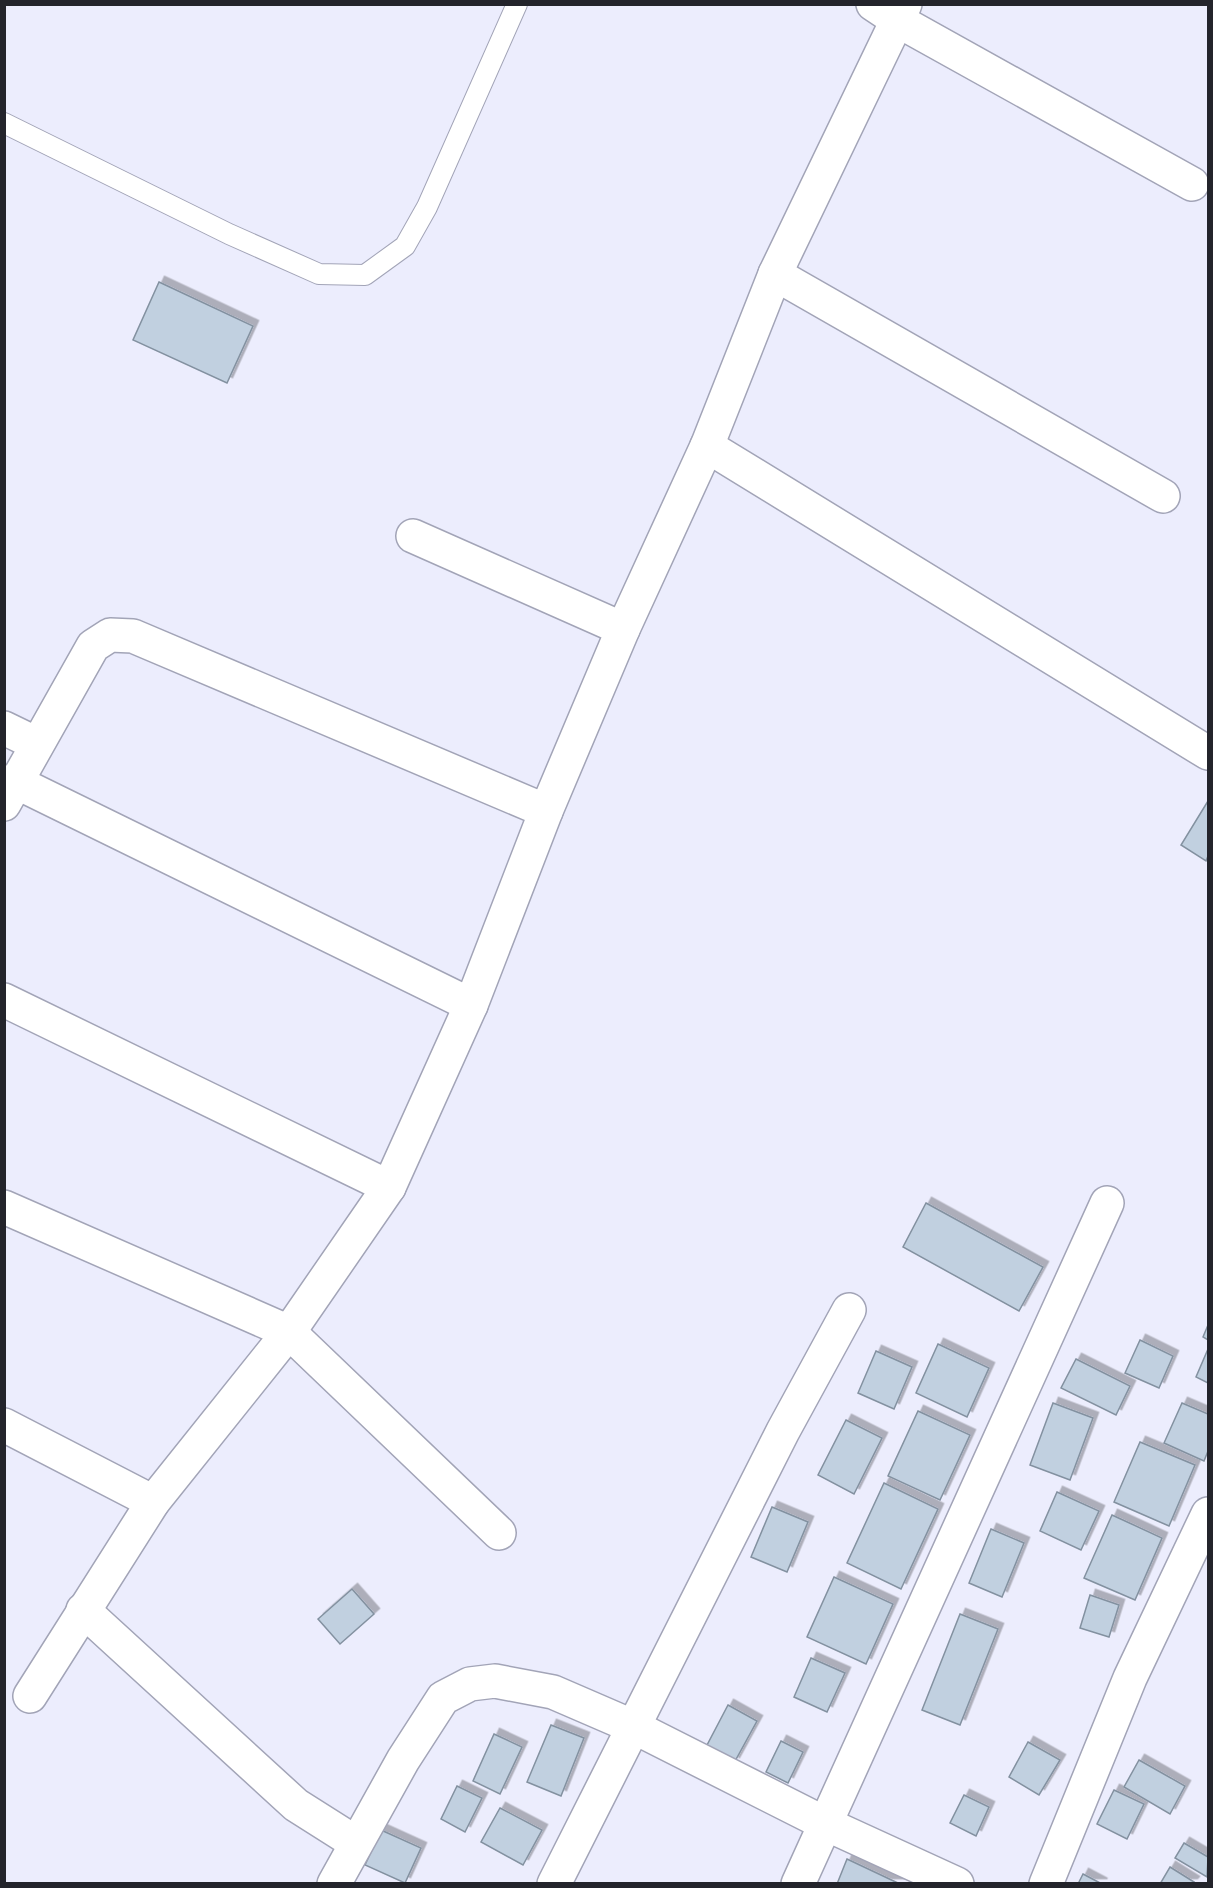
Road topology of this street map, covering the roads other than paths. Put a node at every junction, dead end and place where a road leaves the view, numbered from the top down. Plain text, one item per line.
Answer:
1 (517, 4) edge
2 (892, 10) edge
3 (4, 123) edge
4 (1192, 184) dead end
5 (775, 274) junction
6 (707, 446) junction
7 (1164, 496) dead end
8 (413, 536) dead end
9 (622, 629) junction
10 (4, 728) edge
11 (37, 744) junction
12 (1209, 753) edge
13 (8, 790) edge
14 (546, 811) junction
15 (4, 1000) edge
16 (471, 1005) junction
17 (389, 1187) junction
18 (1107, 1203) dead end
19 (4, 1207) edge
20 (849, 1310) dead end
21 (289, 1332) junction
22 (4, 1425) edge
23 (153, 1502) junction
24 (1209, 1514) edge
25 (499, 1533) dead end
26 (83, 1610) junction
27 (30, 1696) dead end
28 (634, 1726) junction
29 (826, 1824) junction
30 (356, 1843) junction
31 (334, 1884) edge
32 (554, 1884) edge
33 (798, 1884) edge
34 (957, 1884) edge
35 (1046, 1884) edge

1 - 3 lane
2 - 4 street
2 - 5 street
5 - 6 street
5 - 7 street
6 - 9 street
6 - 12 street
8 - 9 street
9 - 14 street
10 - 11 street
11 - 13 street
11 - 14 street
13 - 16 street
14 - 16 street
15 - 17 street
16 - 17 street
17 - 21 street
18 - 29 street
19 - 21 street
20 - 28 street
21 - 23 street
21 - 25 street
22 - 23 street
23 - 26 street
24 - 35 street
26 - 27 street
26 - 30 street
28 - 29 street
28 - 30 street
28 - 32 street
29 - 33 street
29 - 34 street
30 - 31 street

